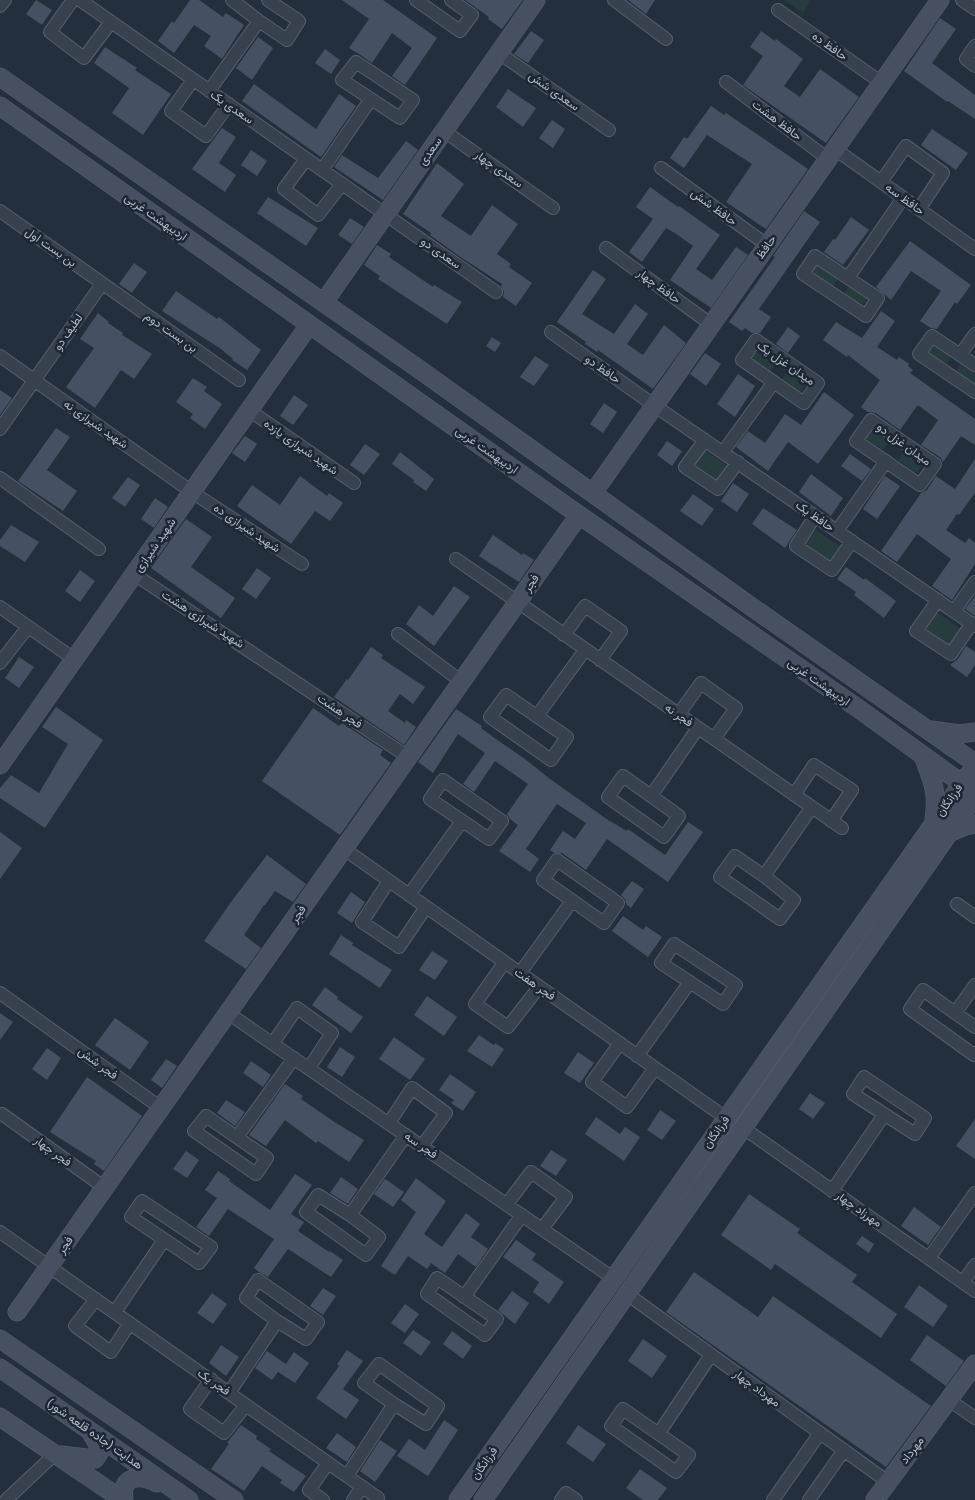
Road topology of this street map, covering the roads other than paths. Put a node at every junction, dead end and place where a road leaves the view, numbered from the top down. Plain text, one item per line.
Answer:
1 (4, 0) edge
2 (72, 0) edge
3 (80, 0) edge
4 (232, 0) edge
5 (268, 0) edge
6 (416, 0) edge
7 (451, 0) edge
8 (536, 0) edge
9 (614, 0) edge
10 (940, 0) edge
11 (962, 0) edge
12 (97, 5) edge
13 (0, 6) edge
14 (975, 9) edge
15 (778, 10) dead end
16 (259, 21) junction
17 (111, 22) junction
18 (666, 39) dead end
19 (975, 46) edge
20 (499, 53) junction
21 (975, 66) edge
22 (0, 77) edge
23 (193, 80) junction
24 (726, 82) dead end
25 (882, 83) junction
26 (209, 91) junction
27 (371, 99) junction
28 (229, 104) junction
29 (0, 106) edge
30 (610, 130) dead end
31 (444, 131) junction
32 (832, 154) junction
33 (306, 159) junction
34 (661, 168) dead end
35 (322, 170) junction
36 (881, 182) junction
37 (342, 184) junction
38 (903, 198) junction
39 (553, 208) dead end
40 (919, 209) junction
41 (0, 211) edge
42 (385, 214) junction
43 (767, 245) junction
44 (606, 248) dead end
45 (975, 249) edge
46 (848, 278) junction
47 (102, 284) junction
48 (496, 292) dead end
49 (324, 302) junction
50 (712, 324) junction
51 (309, 325) junction
52 (551, 332) dead end
53 (975, 334) edge
54 (960, 355) junction
55 (0, 356) edge
56 (975, 365) edge
57 (34, 380) junction
58 (239, 380) dead end
59 (774, 382) junction
60 (975, 392) edge
61 (655, 406) junction
62 (249, 410) junction
63 (0, 428) edge
64 (704, 440) junction
65 (723, 452) junction
66 (886, 461) junction
67 (738, 462) junction
68 (0, 478) edge
69 (354, 484) dead end
70 (192, 492) junction
71 (593, 494) junction
72 (579, 515) junction
73 (815, 516) junction
74 (837, 531) junction
75 (852, 542) junction
76 (99, 549) dead end
77 (456, 558) dead end
78 (302, 564) dead end
79 (134, 574) junction
80 (975, 582) edge
81 (938, 600) junction
82 (517, 602) junction
83 (0, 607) edge
84 (954, 612) junction
85 (973, 625) edge
86 (28, 627) junction
87 (398, 634) dead end
88 (564, 635) junction
89 (585, 650) junction
90 (74, 659) junction
91 (600, 660) junction
92 (0, 663) edge
93 (271, 664) joint
94 (462, 682) junction
95 (678, 715) junction
96 (537, 716) junction
97 (698, 728) junction
98 (926, 729) junction
99 (975, 732) edge
100 (714, 740) junction
101 (923, 755) junction
102 (408, 757) junction
103 (975, 764) edge
104 (0, 765) edge
105 (970, 791) edge
106 (794, 795) junction
107 (651, 796) junction
108 (812, 807) junction
109 (462, 821) junction
110 (934, 822) junction
111 (975, 824) edge
112 (947, 834) junction
113 (344, 849) junction
114 (764, 876) junction
115 (389, 881) junction
116 (409, 896) junction
117 (572, 901) junction
118 (957, 904) dead end
119 (426, 907) junction
120 (975, 917) edge
121 (504, 962) junction
122 (520, 973) junction
123 (690, 982) junction
124 (975, 985) edge
125 (539, 987) junction
126 (0, 993) edge
127 (228, 1013) junction
128 (955, 1013) junction
129 (975, 1028) edge
130 (273, 1043) junction
131 (620, 1044) junction
132 (975, 1053) edge
133 (638, 1056) junction
134 (294, 1058) junction
135 (309, 1068) junction
136 (655, 1068) junction
137 (161, 1108) junction
138 (2, 1114) dead end
139 (884, 1114) junction
140 (726, 1118) junction
141 (389, 1123) junction
142 (742, 1127) junction
143 (406, 1135) junction
144 (238, 1137) junction
145 (422, 1146) junction
146 (105, 1188) junction
147 (832, 1191) junction
148 (975, 1193) edge
149 (506, 1204) junction
150 (350, 1215) junction
151 (522, 1215) junction
152 (542, 1229) junction
153 (0, 1232) edge
154 (164, 1240) junction
155 (929, 1258) junction
156 (975, 1265) edge
157 (50, 1266) junction
158 (613, 1278) junction
159 (963, 1282) junction
160 (975, 1291) edge
161 (626, 1294) junction
162 (464, 1297) junction
163 (96, 1298) junction
164 (17, 1312) dead end
165 (115, 1312) junction
166 (276, 1321) junction
167 (130, 1323) junction
168 (0, 1339) edge
169 (712, 1355) junction
170 (975, 1364) edge
171 (0, 1368) edge
172 (210, 1380) junction
173 (229, 1393) junction
174 (949, 1400) junction
175 (394, 1404) junction
176 (246, 1405) junction
177 (0, 1417) edge
178 (975, 1418) edge
179 (90, 1431) junction
180 (658, 1433) junction
181 (820, 1433) junction
182 (844, 1450) junction
183 (55, 1454) junction
184 (328, 1463) junction
185 (347, 1476) junction
186 (888, 1482) junction
187 (362, 1487) junction
188 (187, 1498) edge
189 (378, 1498) dead end
190 (6, 1500) edge
191 (124, 1500) edge
192 (234, 1500) edge
193 (323, 1500) edge
194 (353, 1500) edge
195 (458, 1500) edge
196 (483, 1500) edge
197 (561, 1500) edge
198 (576, 1500) edge
199 (774, 1500) edge
200 (809, 1500) edge
201 (875, 1500) edge

1 - 13 street
2 - 17 street
3 - 12 street, سعدی یک
4 - 16 street
5 - 16 street
6 - 7 street
8 - 20 street, سعدی
9 - 18 street
10 - 25 street, حافظ
11 - 14 street
12 - 17 street, سعدی یک
15 - 25 street, حافظ ده
16 - 26 street
17 - 23 street, سعدی یک
19 - 21 street
20 - 30 street, سعدی شش
20 - 31 street, سعدی
22 - 49 street, اردیبهشت غربی
23 - 26 street, سعدی یک
23 - 28 street
24 - 32 street, حافظ هشت
25 - 32 street, حافظ
26 - 28 street, سعدی یک
27 - 27 street
27 - 35 street
28 - 33 street, سعدی یک
29 - 51 street, اردیبهشت غربی
31 - 39 street, سعدی چهار
31 - 42 street, سعدی
32 - 36 street, حافظ سه
32 - 43 street, حافظ
33 - 35 street, سعدی یک
33 - 37 street
34 - 43 street, حافظ شش
35 - 37 street, سعدی یک
36 - 38 street, حافظ سه
36 - 40 street
37 - 42 street, سعدی یک
38 - 40 street, حافظ سه
38 - 46 street
40 - 45 street, حافظ سه
41 - 47 street, بن بست اول
42 - 48 street, سعدی دو
42 - 49 street, سعدی
43 - 50 street, حافظ
44 - 50 street, حافظ چهار
46 - 46 street
47 - 57 street, لطیف دو
47 - 58 street, بن بست دوم
49 - 71 street, اردیبهشت غربی
50 - 61 street, حافظ
51 - 62 street, شهید شیرازی
51 - 72 street, اردیبهشت غربی
52 - 61 street, حافظ دو
53 - 54 street
54 - 56 street
54 - 60 street
55 - 57 street, شهید شیرازی نه
57 - 63 street, لطیف دو
57 - 70 street, شهید شیرازی نه
59 - 59 street, میدان غزل یک
59 - 65 street
61 - 64 street, حافظ یک
61 - 71 street, حافظ
62 - 69 street, شهید شیرازی یازده
62 - 70 street, شهید شیرازی
64 - 65 street, حافظ یک
64 - 67 street
65 - 67 street, حافظ یک
66 - 66 street, میدان غزل دو
66 - 74 street
67 - 73 street, حافظ یک
68 - 76 street
70 - 78 street, شهید شیرازی ده
70 - 79 street, شهید شیرازی
71 - 98 street, اردیبهشت غربی
72 - 82 street, فجر
72 - 101 street, اردیبهشت غربی
73 - 74 street, حافظ یک
73 - 75 street
74 - 75 street, حافظ یک
75 - 81 street, حافظ یک
77 - 82 street, فجر نه
79 - 90 street, شهید شیرازی
79 - 93 street, شهید شیرازی هشت
80 - 84 street
81 - 84 street, حافظ یک
81 - 85 street
82 - 88 street, فجر نه
82 - 94 street, فجر
83 - 86 street
84 - 85 street, حافظ یک
86 - 90 street
86 - 92 street
87 - 94 street
88 - 89 street, فجر نه
88 - 91 street
89 - 91 street, فجر نه
89 - 96 street
90 - 104 street, شهید شیرازی
91 - 95 street, فجر نه
93 - 102 street, فجر هشت
94 - 102 street, فجر
95 - 97 street, فجر نه
95 - 100 street
96 - 96 street
97 - 100 street, فجر نه
97 - 107 street
98 - 99 street
98 - 103 street, اردیبهشت غربی
100 - 106 street, فجر نه
101 - 105 street, اردیبهشت غربی
101 - 110 street
102 - 113 street, فجر
103 - 105 street, فرزانگان
105 - 110 street, فرزانگان
105 - 112 street, فرزانگان
106 - 108 street, فجر نه
106 - 108 street, فجر نه
107 - 107 street
108 - 114 street
109 - 109 street
109 - 116 street
110 - 140 street, فرزانگان
111 - 112 street
112 - 142 street, فرزانگان
113 - 115 street, فجر هفت
113 - 127 street, فجر
114 - 114 street
115 - 116 street, فجر هفت
115 - 119 street
116 - 119 street, فجر هفت
117 - 117 street
117 - 122 street
118 - 120 street
119 - 121 street, فجر هفت
121 - 122 street, فجر هفت
121 - 125 street
122 - 125 street, فجر هفت
123 - 123 street
123 - 133 street
124 - 128 street
125 - 131 street, فجر هفت
126 - 137 street, فجر شش
127 - 130 street, فجر سه
127 - 137 street, فجر
128 - 129 street
128 - 132 street
130 - 134 street, فجر سه
130 - 135 street
131 - 133 street, فجر هفت
131 - 136 street
133 - 136 street, فجر هفت
134 - 135 street, فجر سه
134 - 144 street
135 - 141 street, فجر سه
136 - 140 street, فجر هفت
137 - 146 street, فجر
138 - 146 street, فجر چهار
139 - 139 street
139 - 147 street
140 - 158 street, فرزانگان
141 - 143 street, فجر سه
141 - 145 street
142 - 147 street, مهرزاد چهار
142 - 161 street, فرزانگان
143 - 145 street, فجر سه
143 - 150 street
144 - 144 street
145 - 149 street, فجر سه
146 - 157 street, فجر
147 - 155 street, مهرزاد چهار
148 - 155 street
149 - 151 street, فجر سه
149 - 152 street
150 - 150 street
151 - 152 street, فجر سه
151 - 162 street
152 - 158 street, فجر سه
153 - 157 street, فجر یک
154 - 154 street
154 - 165 street
155 - 159 street, مهرزاد چهار
156 - 159 street
157 - 163 street, فجر یک
157 - 164 street, فجر
158 - 195 street, فرزانگان
159 - 160 street, مهرزاد چهار
161 - 169 street, مهرداد چهار
161 - 196 street, فرزانگان
162 - 162 street
163 - 165 street, فجر یک
163 - 167 street
165 - 167 street, فجر یک
166 - 166 street
166 - 173 street
167 - 172 street, فجر یک
168 - 192 street
169 - 180 street
169 - 181 street, مهرداد چهار
170 - 174 street, مهرداد
171 - 179 street, هدایت (جاده قلعه شور)
172 - 173 street, فجر یک
172 - 176 street
173 - 176 street, فجر یک
174 - 178 street
174 - 186 street, مهرداد
175 - 175 street
175 - 185 street
176 - 184 street, فجر یک
177 - 183 street
179 - 183 street
179 - 188 street, هدایت (جاده قلعه شور)
180 - 180 street
181 - 182 street, مهرداد چهار
181 - 199 street
182 - 186 street, مهرداد چهار
182 - 200 street
183 - 190 street
183 - 191 street
184 - 185 street, فجر یک
184 - 193 street
185 - 187 street, فجر یک
186 - 201 street, مهرداد
187 - 189 street, فجر یک
187 - 194 street
188 - 191 street
197 - 198 street

